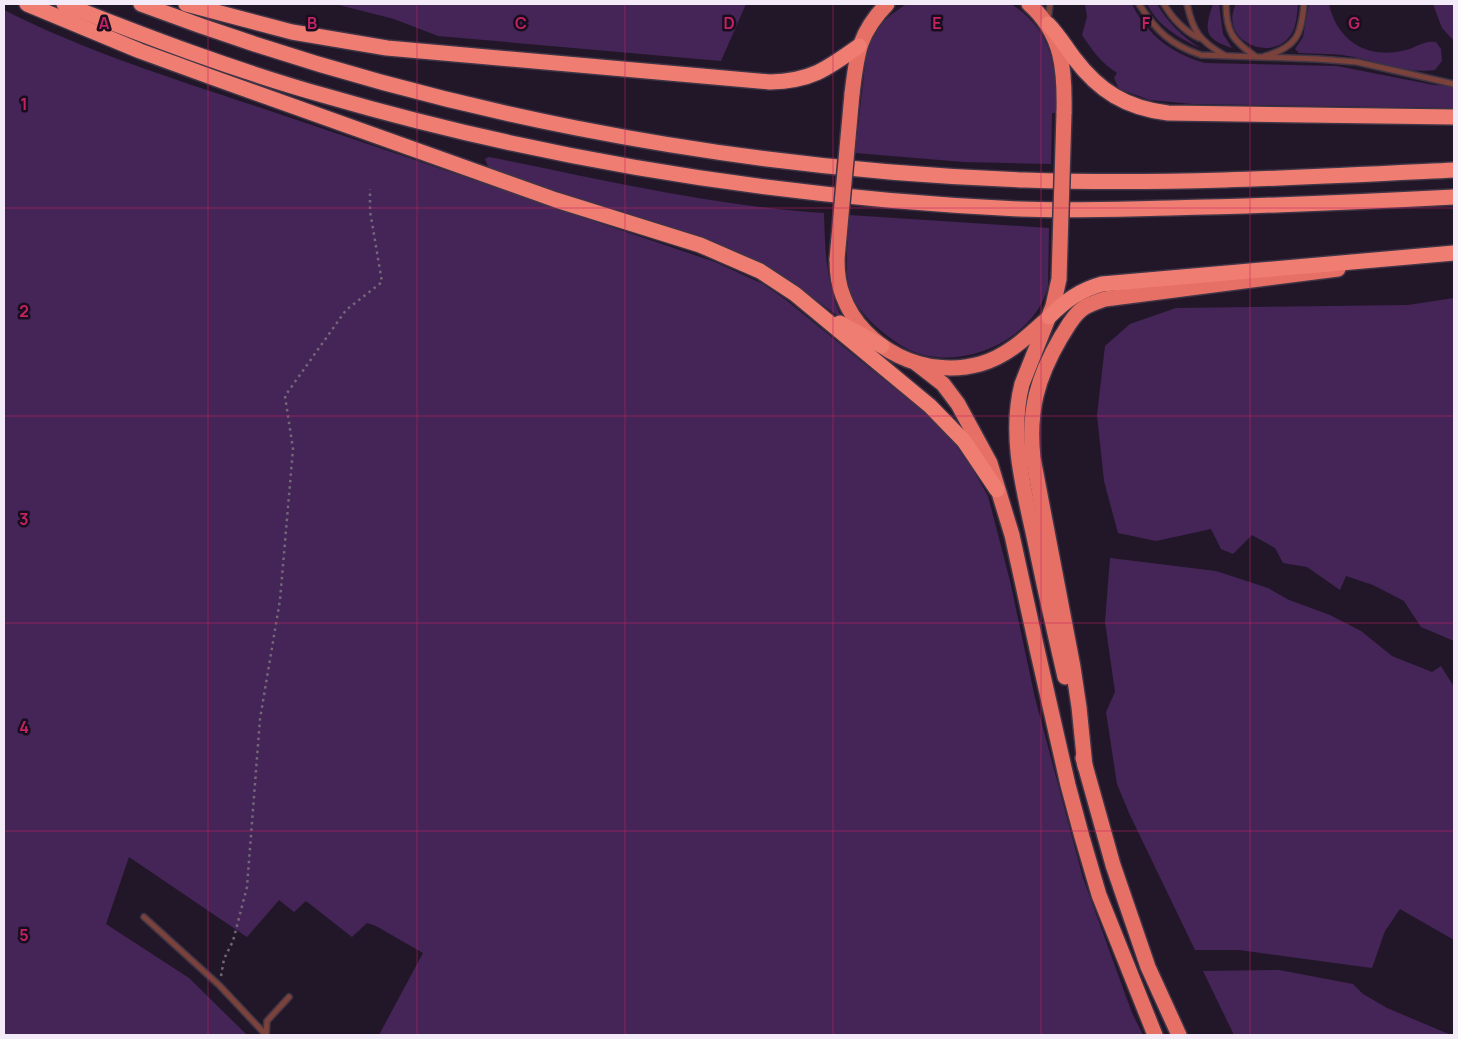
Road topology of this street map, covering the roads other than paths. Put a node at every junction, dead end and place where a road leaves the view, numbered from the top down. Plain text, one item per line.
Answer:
1 (27, 4) edge
2 (64, 4) edge
3 (141, 4) edge
4 (186, 4) edge
5 (887, 4) edge
6 (1029, 4) edge
7 (1050, 4) edge
8 (1139, 4) edge
9 (1164, 4) edge
10 (1187, 4) edge
11 (1226, 4) edge
12 (1304, 4) edge
13 (1048, 24) junction
14 (1200, 38) junction
15 (859, 46) junction
16 (1225, 56) junction
17 (1256, 56) junction
18 (1262, 56) junction
19 (1454, 84) edge
20 (1454, 117) edge
21 (1454, 170) edge
22 (1454, 197) edge
23 (1454, 254) edge
24 (1416, 257) junction
25 (795, 294) junction
26 (1049, 317) junction
27 (882, 346) junction
28 (916, 363) junction
29 (997, 490) junction
30 (1085, 766) junction
31 (144, 917) dead end
32 (289, 997) dead end
33 (266, 1035) edge
34 (1155, 1035) edge
35 (1179, 1035) edge

1 - 25 highway
2 - 22 highway
3 - 21 highway
4 - 15 highway
5 - 15 highway
6 - 13 highway
7 - 13 lane
8 - 16 lane
9 - 14 lane
10 - 14 lane
11 - 17 lane
12 - 18 lane
13 - 20 highway
13 - 26 highway, bridge
14 - 16 lane
15 - 27 highway, bridge
16 - 17 lane
17 - 18 lane
18 - 19 lane
23 - 24 highway
24 - 26 highway
24 - 30 highway
25 - 27 highway
25 - 29 highway
26 - 28 highway
26 - 30 highway
27 - 28 highway
28 - 29 highway
29 - 34 highway
30 - 35 highway
31 - 33 lane
32 - 33 lane

